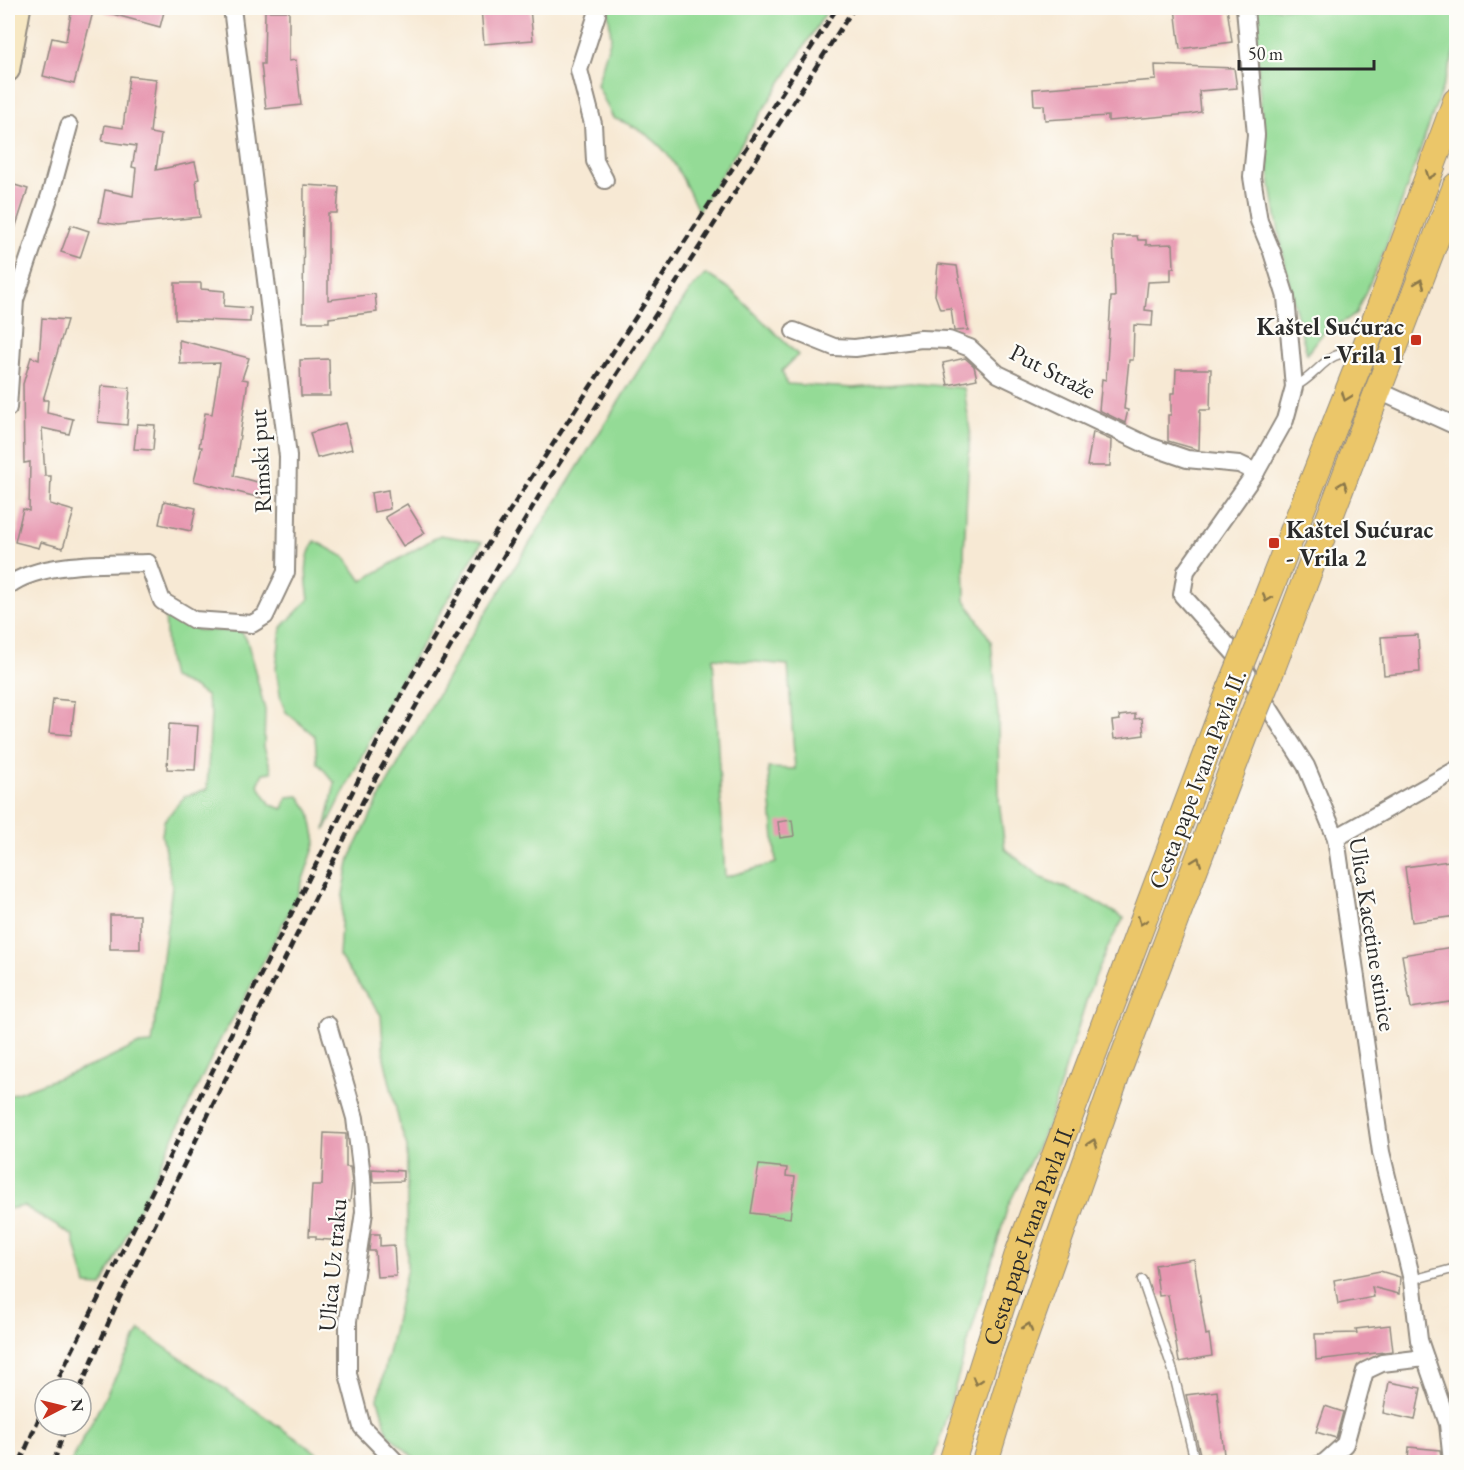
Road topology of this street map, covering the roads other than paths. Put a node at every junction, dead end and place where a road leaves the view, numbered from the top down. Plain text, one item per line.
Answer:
1 (19, 8) edge
2 (232, 8) edge
3 (596, 8) edge
4 (1245, 8) edge
5 (8, 70) edge
6 (1456, 101) edge
7 (69, 126) dead end
8 (605, 180) dead end
9 (1456, 186) edge
10 (794, 331) dead end
11 (1362, 356) junction
12 (1294, 387) junction
13 (1379, 391) junction
14 (8, 408) edge
15 (1456, 426) edge
16 (1256, 472) junction
17 (8, 585) edge
18 (1456, 770) edge
19 (1336, 838) junction
20 (328, 1026) dead end
21 (1456, 1268) edge
22 (1142, 1280) dead end
23 (1412, 1280) junction
24 (1425, 1358) junction
25 (1326, 1460) edge
26 (396, 1462) edge
27 (952, 1462) edge
28 (985, 1462) edge
29 (1198, 1462) edge
30 (1311, 1462) edge
31 (1452, 1462) edge

1 - 5 main road
2 - 17 street, Rimski put
3 - 8 street
4 - 12 street
6 -> 11 main road, Cesta pape Ivana Pavla II.
7 - 14 street
13 -> 9 main road, Cesta pape Ivana Pavla II.
10 - 16 street, Put Straže
11 - 12 lane
11 -> 27 main road, Cesta pape Ivana Pavla II., bridge
12 - 16 street
13 - 15 street
28 -> 13 main road, Cesta pape Ivana Pavla II., bridge
16 - 19 street, Ulica Kacetine stinice
18 - 19 street
19 - 23 street, Ulica Kacetine stinice
20 - 26 street, Ulica Uz traku
21 - 23 lane
22 - 29 lane
23 - 24 street, Ulica Kacetine stinice
24 - 25 street
24 - 31 street, Ulica Kacetine stinice
25 - 30 lane

